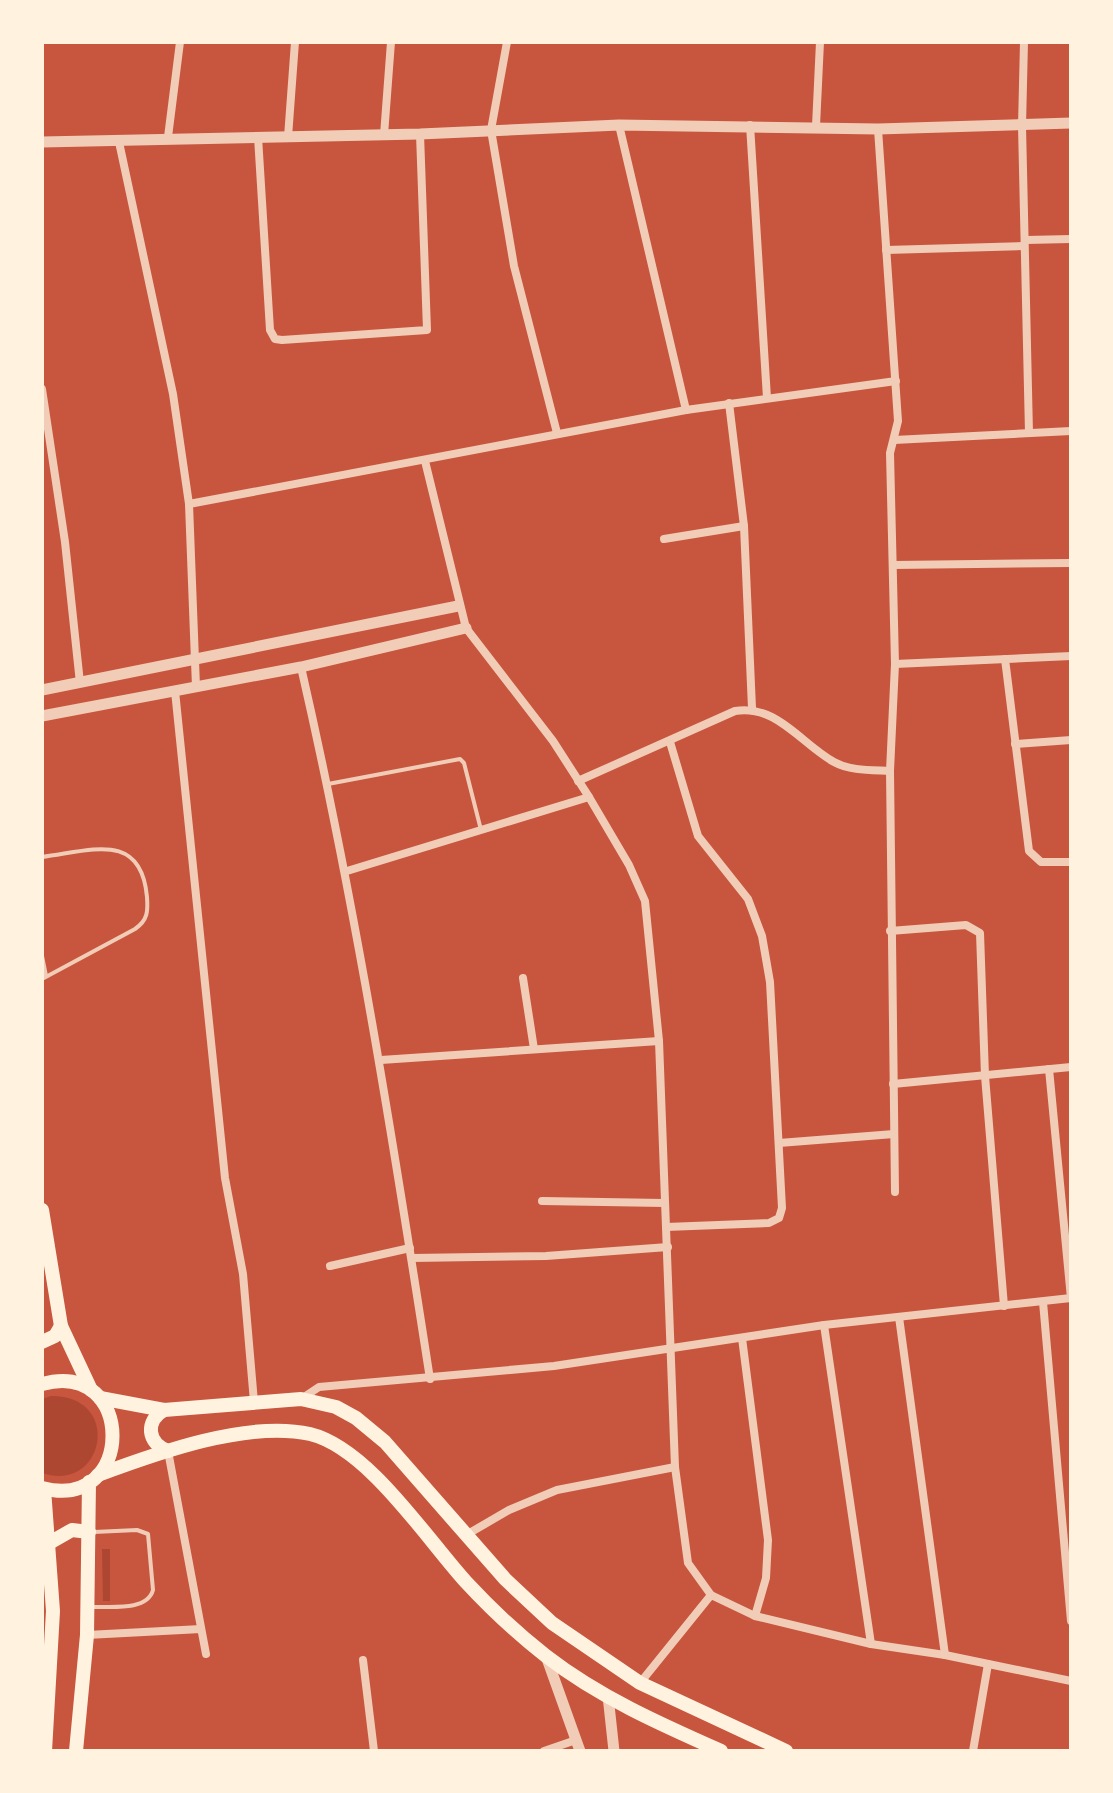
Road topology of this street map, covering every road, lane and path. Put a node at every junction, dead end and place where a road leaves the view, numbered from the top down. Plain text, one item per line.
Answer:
1 (180, 42) edge
2 (295, 42) edge
3 (391, 42) edge
4 (507, 42) edge
5 (820, 42) edge
6 (1024, 42) edge
7 (1071, 123) edge
8 (619, 125) junction
9 (750, 125) junction
10 (816, 126) junction
11 (1022, 126) junction
12 (878, 129) junction
13 (491, 130) junction
14 (420, 134) junction
15 (384, 135) junction
16 (168, 137) junction
17 (258, 137) junction
18 (288, 137) junction
19 (42, 142) edge
20 (119, 142) junction
21 (1071, 239) edge
22 (1025, 243) junction
23 (886, 250) junction
24 (896, 381) junction
25 (42, 389) edge
26 (767, 398) junction
27 (729, 403) junction
28 (686, 410) junction
29 (1071, 431) edge
30 (557, 433) junction
31 (1029, 433) junction
32 (894, 440) junction
33 (425, 461) junction
34 (189, 504) junction
35 (744, 526) junction
36 (664, 539) dead end
37 (1071, 563) edge
38 (893, 565) junction
39 (458, 606) junction
40 (466, 628) junction
41 (1071, 656) edge
42 (1005, 659) junction
43 (194, 662) junction
44 (895, 664) junction
45 (301, 667) junction
46 (80, 683) junction
47 (196, 687) junction
48 (42, 690) edge
49 (175, 691) junction
50 (752, 708) junction
51 (42, 716) edge
52 (1071, 740) edge
53 (670, 742) junction
54 (1015, 744) junction
55 (890, 771) junction
56 (578, 781) junction
57 (328, 784) junction
58 (589, 797) junction
59 (481, 833) junction
60 (42, 857) edge
61 (1071, 862) edge
62 (347, 871) junction
63 (890, 931) junction
64 (42, 956) edge
65 (44, 977) edge
66 (523, 978) dead end
67 (659, 1041) junction
68 (534, 1049) junction
69 (381, 1060) junction
70 (1071, 1067) edge
71 (1049, 1069) junction
72 (985, 1076) junction
73 (893, 1084) junction
74 (894, 1134) junction
75 (779, 1143) junction
76 (895, 1192) dead end
77 (542, 1201) dead end
78 (664, 1203) junction
79 (42, 1210) edge
80 (666, 1227) junction
81 (668, 1247) junction
82 (411, 1253) junction
83 (330, 1266) dead end
84 (1071, 1298) edge
85 (1043, 1302) junction
86 (1004, 1306) junction
87 (899, 1317) junction
88 (824, 1325) junction
89 (61, 1326) junction
90 (742, 1338) junction
91 (42, 1342) edge
92 (670, 1349) junction
93 (430, 1379) junction
94 (42, 1384) edge
95 (95, 1394) junction
96 (301, 1399) junction
97 (254, 1402) junction
98 (164, 1410) junction
99 (168, 1451) junction
100 (675, 1467) junction
101 (94, 1478) junction
102 (43, 1488) edge
103 (89, 1532) junction
104 (466, 1535) junction
105 (51, 1542) junction
106 (711, 1595) junction
107 (87, 1607) junction
108 (755, 1616) junction
109 (1071, 1621) edge
110 (201, 1629) junction
111 (87, 1635) junction
112 (871, 1644) junction
113 (206, 1654) dead end
114 (945, 1655) junction
115 (546, 1656) junction
116 (363, 1660) dead end
117 (988, 1664) junction
118 (1071, 1681) edge
119 (640, 1683) junction
120 (46, 1690) edge
121 (608, 1696) junction
122 (578, 1745) edge
123 (45, 1751) edge
124 (76, 1751) edge
125 (374, 1751) edge
126 (544, 1751) edge
127 (614, 1751) edge
128 (721, 1751) edge
129 (786, 1751) edge
130 (973, 1751) edge

1 - 16 street
2 - 18 street
3 - 15 street
4 - 13 street
5 - 10 street
6 - 11 street
7 - 11 street
8 - 9 street
8 - 13 street
8 - 28 street
9 - 10 street
9 - 26 street
10 - 12 street
11 - 12 street
11 - 22 street
12 - 23 street
13 - 14 street
13 - 30 street
14 - 15 street
14 - 17 street
15 - 18 street
16 - 17 street
16 - 20 street
17 - 18 street
19 - 20 street
20 - 34 street
21 - 22 street
22 - 23 street
22 - 31 street
23 - 24 street
24 - 26 street
24 - 32 street
25 - 46 street
26 - 27 street
27 - 28 street
27 - 35 street
28 - 30 street
29 - 31 street
30 - 33 street
31 - 32 street
32 - 38 street
33 - 34 street
33 - 39 street
34 - 43 street
35 - 36 street
35 - 50 street
37 - 38 street
38 - 44 street
39 - 40 street
39 - 43 street
40 - 45 street
40 - 56 street
41 - 42 street
42 - 44 street
42 - 54 street
43 - 46 street
43 - 47 street
44 - 55 street
45 - 47 street
45 - 57 street
46 - 48 street
47 - 49 street
49 - 51 street
49 - 97 street
50 - 53 street
50 - 55 street
52 - 54 street
53 - 56 street
53 - 75 street
54 - 61 street
55 - 63 street
56 - 58 street
57 - 59 lane
57 - 62 street
58 - 59 street
58 - 67 street
59 - 62 street
60 - 65 lane
62 - 69 street
63 - 72 street
63 - 73 street
64 - 65 lane
66 - 68 street
67 - 68 street
67 - 78 street
68 - 69 street
69 - 82 street
70 - 71 street
71 - 72 street
71 - 84 street
72 - 73 street
72 - 86 street
73 - 74 street
74 - 75 street
74 - 76 street
75 - 80 street
77 - 78 street
78 - 80 street
79 - 89 main road
80 - 81 street
81 - 82 street
81 - 92 street
82 - 83 street
82 - 93 street
84 - 85 street
85 - 86 street
85 - 109 street
86 - 87 street
87 - 88 street
87 - 114 street
88 - 90 street
88 - 112 street
89 - 91 main road
89 - 95 main road
90 - 92 street
90 - 108 street
92 - 93 street
92 - 100 street
93 - 96 street
94 - 95 main road
95 - 98 main road
95 - 101 main road
96 - 97 main road
96 - 104 main road
97 - 98 main road
98 - 99 main road
99 - 101 main road
99 - 110 street
99 - 115 main road
100 - 104 street
100 - 106 street
101 - 102 main road
101 - 103 main road
102 - 105 main road
103 - 105 main road
103 - 107 main road
103 - 107 lane
104 - 119 main road
105 - 120 main road
106 - 108 street
106 - 119 street
107 - 111 main road
108 - 112 street
110 - 111 street
110 - 113 street
111 - 124 main road
112 - 114 street
114 - 117 street
115 - 121 main road
115 - 122 street
116 - 125 street
117 - 118 street
117 - 130 street
119 - 129 main road
120 - 123 main road
121 - 127 street
121 - 128 main road
122 - 126 street

